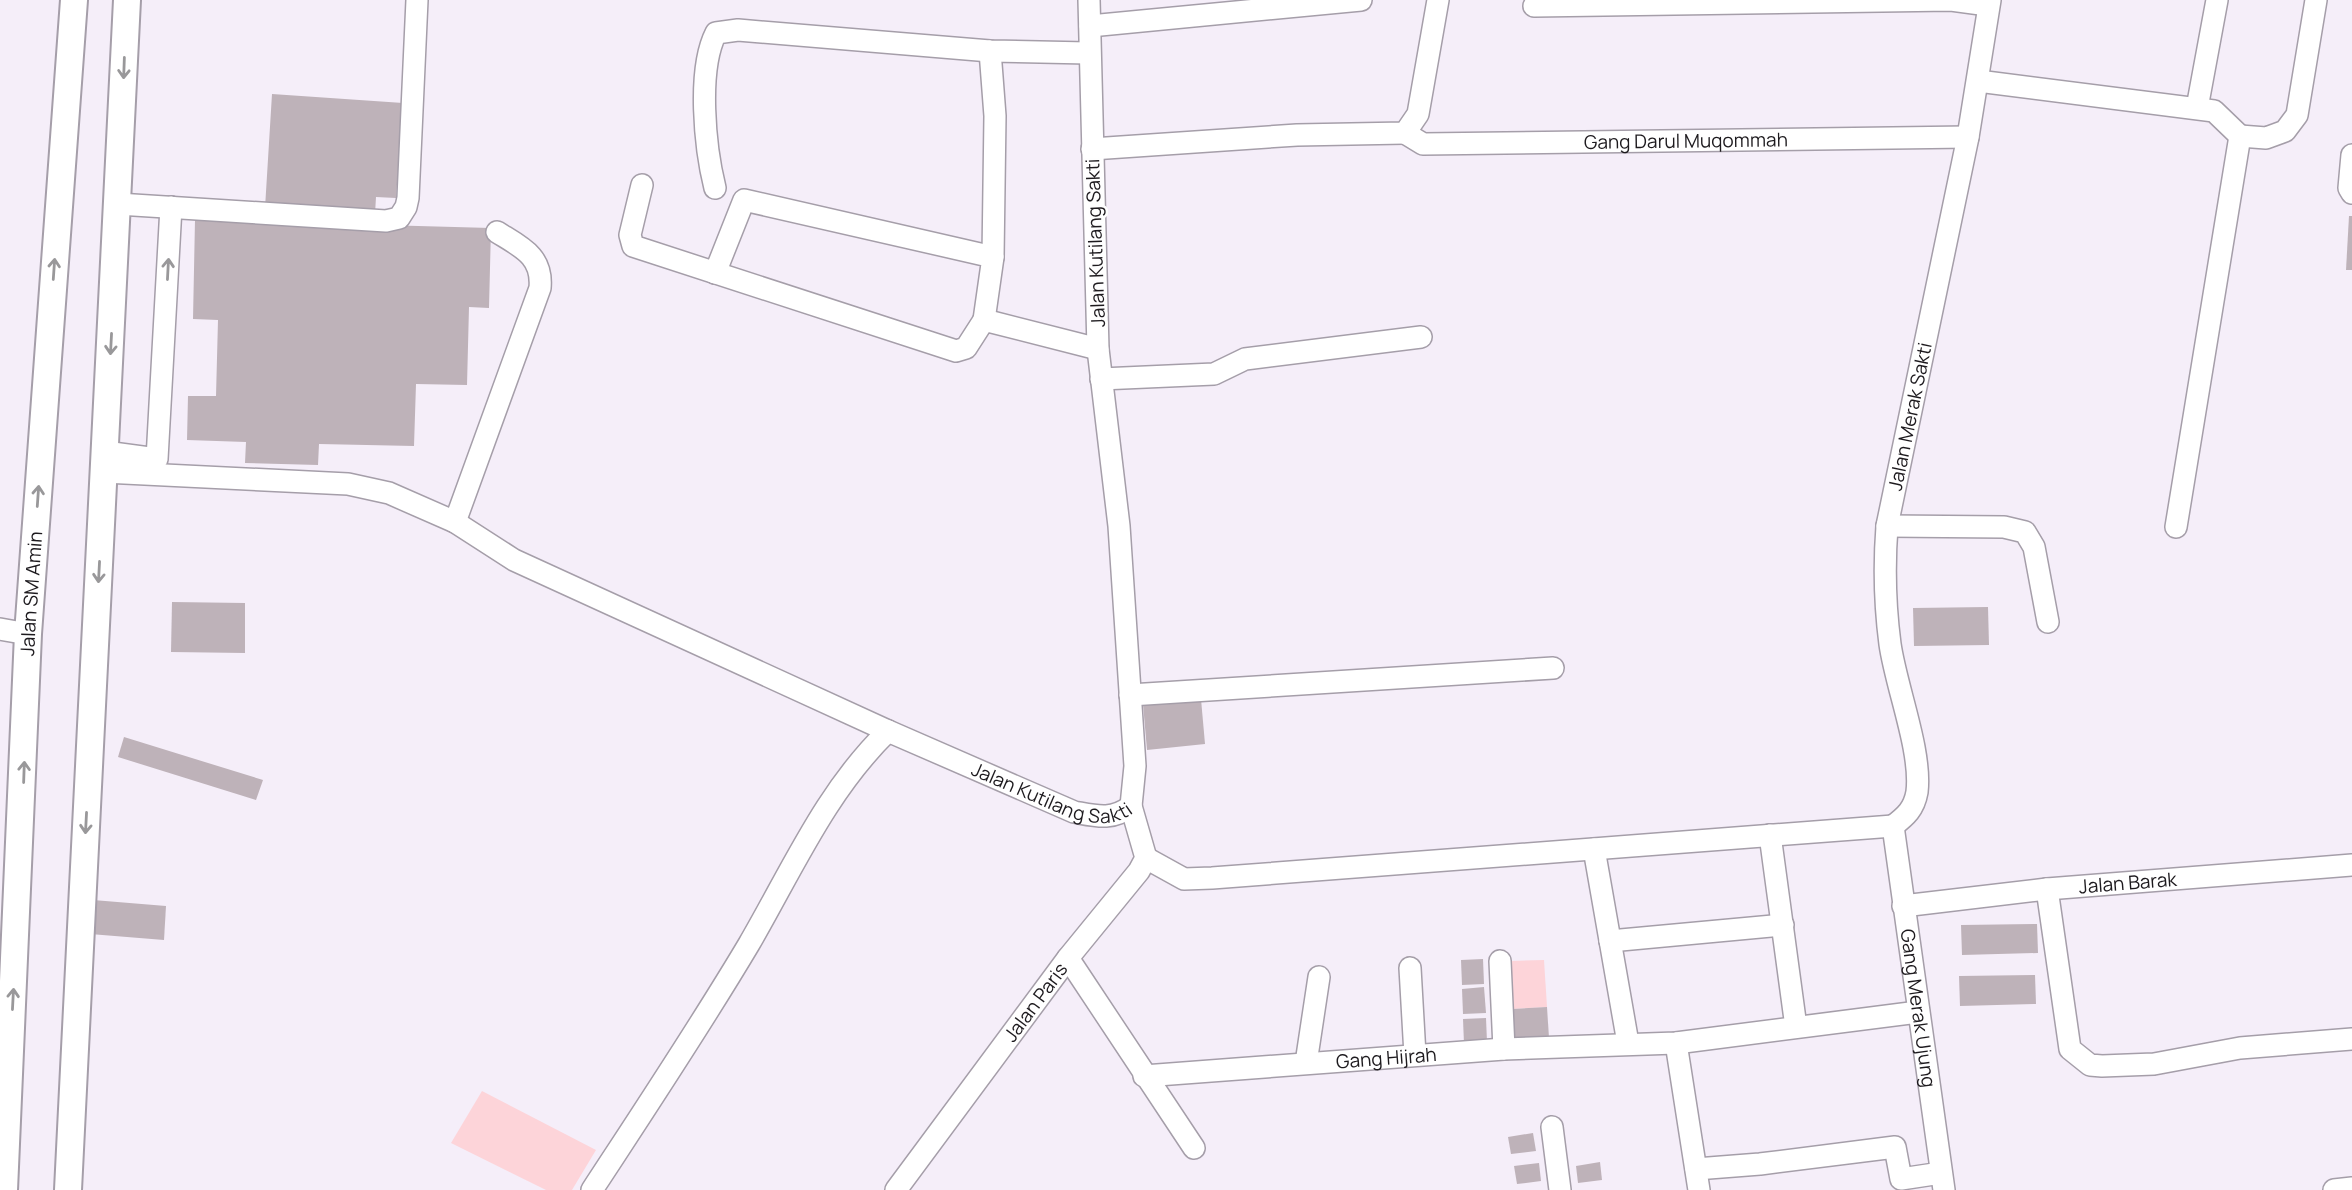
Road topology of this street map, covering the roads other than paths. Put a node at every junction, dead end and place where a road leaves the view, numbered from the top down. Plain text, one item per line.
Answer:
1 (74, 0) edge
2 (127, 0) edge
3 (417, 0) edge
4 (1089, 0) edge
5 (1361, 0) edge
6 (1438, 0) edge
7 (2217, 0) edge
8 (2316, 0) edge
9 (1989, 3) edge
10 (1534, 6) dead end
11 (1090, 26) junction
12 (990, 51) junction
13 (1088, 53) junction
14 (1978, 81) junction
15 (2197, 108) junction
16 (1405, 133) junction
17 (2240, 136) junction
18 (1968, 137) junction
19 (1092, 149) junction
20 (2352, 155) edge
21 (642, 185) dead end
22 (715, 188) dead end
23 (2352, 193) edge
24 (118, 204) junction
25 (171, 207) junction
26 (497, 232) dead end
27 (993, 257) junction
28 (715, 273) junction
29 (984, 320) junction
30 (1421, 337) dead end
31 (1098, 349) junction
32 (1101, 379) junction
33 (105, 462) junction
34 (455, 522) junction
35 (1887, 526) junction
36 (2176, 527) dead end
37 (2048, 622) dead end
38 (0, 629) edge
39 (28, 634) junction
40 (1553, 668) dead end
41 (1130, 695) junction
42 (888, 731) junction
43 (1131, 806) junction
44 (1893, 826) junction
45 (1770, 835) junction
46 (1594, 849) junction
47 (1146, 858) junction
48 (2352, 865) edge
49 (2047, 889) junction
50 (1903, 906) junction
51 (1783, 925) junction
52 (1610, 941) junction
53 (1068, 958) junction
54 (1500, 961) dead end
55 (1410, 968) dead end
56 (1319, 978) dead end
57 (1919, 1012) junction
58 (1796, 1027) junction
59 (2352, 1039) edge
60 (1676, 1042) junction
61 (1628, 1043) junction
62 (5, 1046) edge
63 (1504, 1049) junction
64 (1415, 1055) junction
65 (1306, 1063) junction
66 (1144, 1076) junction
67 (1552, 1126) dead end
68 (1194, 1148) dead end
69 (3, 1156) edge
70 (1697, 1179) edge
71 (1942, 1182) edge
72 (906, 1186) edge
73 (2352, 1188) edge
74 (4, 1190) edge
75 (68, 1190) edge
76 (592, 1190) edge
77 (1560, 1190) edge
78 (2334, 1190) edge

39 -> 1 main road, Jalan SM Amin
2 -> 24 main road
3 - 25 street
4 - 11 street, Jalan Kutilang Sakti
5 - 11 street
6 - 16 street
7 - 15 street
8 - 17 street
9 - 10 street
9 - 14 street, Jalan Merak Sakti
11 - 13 street, Jalan Kutilang Sakti
12 - 13 street
12 - 22 street
12 - 27 street
13 - 19 street, Jalan Kutilang Sakti
14 - 15 street
14 - 18 street, Jalan Merak Sakti
15 - 17 street
16 - 18 street, Gang Darul Muqommah
16 - 19 street, Gang Darul Muqommah
17 - 36 street
18 - 35 street, Jalan Merak Sakti
19 - 31 street, Jalan Kutilang Sakti
20 - 23 street
21 - 28 street
24 - 25 street
24 -> 33 main road
33 -> 25 street
26 - 34 street
27 - 28 street
27 - 29 street
28 - 29 street
29 - 31 street
30 - 32 street
31 - 32 street, Jalan Kutilang Sakti
32 - 41 street, Jalan Kutilang Sakti
33 - 34 street, Jalan Kutilang Sakti
33 -> 75 main road
34 - 42 street, Jalan Kutilang Sakti
35 - 37 street
35 - 44 street, Jalan Merak Sakti
38 - 39 street
62 -> 39 main road, Jalan SM Amin
40 - 41 street
41 - 43 street, Jalan Kutilang Sakti
42 - 43 street, Jalan Kutilang Sakti
42 - 76 street
43 - 47 street
44 - 45 street
44 - 50 street, Gang Merak Ujung
45 - 46 street
45 - 51 street
46 - 47 street
46 - 52 street
47 - 53 street, Jalan Paris
48 - 49 street, Jalan Barak
49 - 50 street, Jalan Barak
49 - 59 street
50 - 57 street, Gang Merak Ujung
51 - 52 street
51 - 58 street
52 - 61 street
53 - 66 street
53 - 72 street, Jalan Paris
54 - 63 street
55 - 64 street
56 - 65 street
57 - 58 street, Gang Hijrah
57 - 71 street, Gang Merak Ujung
58 - 60 street, Gang Hijrah
60 - 61 street, Gang Hijrah
60 - 70 street
61 - 63 street, Gang Hijrah
62 - 69 main road, Jalan SM Amin
63 - 64 street, Gang Hijrah
64 - 65 street, Gang Hijrah
65 - 66 street, Gang Hijrah
66 - 68 street
67 - 77 street
69 - 74 main road, Jalan SM Amin
70 - 71 street
73 - 78 street

